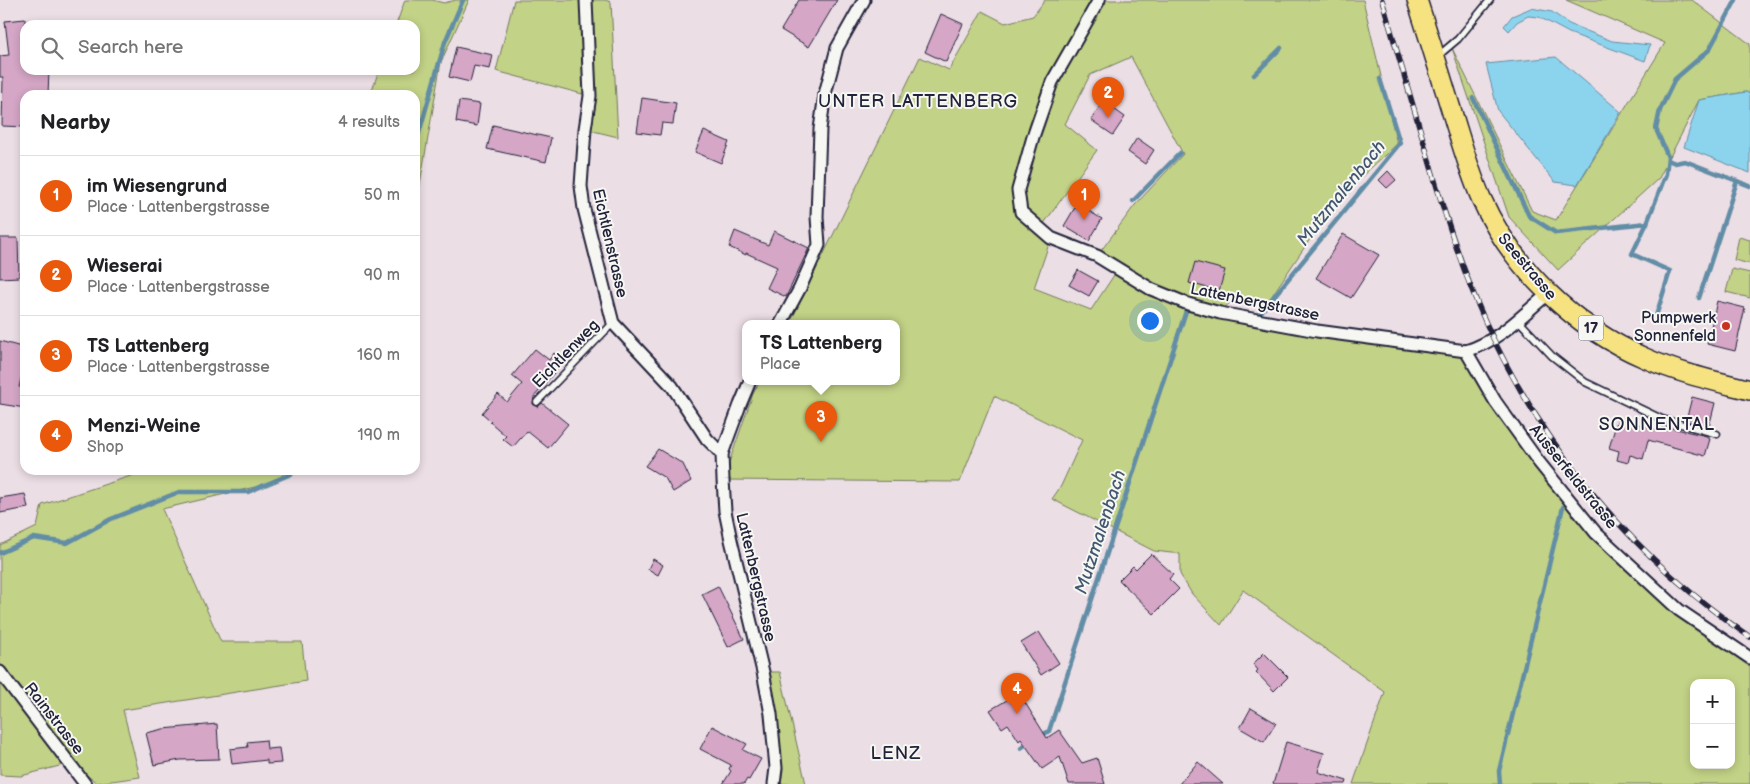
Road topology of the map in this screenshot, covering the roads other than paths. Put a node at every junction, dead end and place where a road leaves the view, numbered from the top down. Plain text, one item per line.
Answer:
1 (586, 0) edge
2 (864, 0) edge
3 (1099, 0) edge
4 (1417, 0) edge
5 (1490, 0) edge
6 (1435, 58) junction
7 (1548, 294) junction
8 (782, 320) edge
9 (1518, 320) junction
10 (613, 322) junction
11 (1466, 351) junction
12 (748, 385) edge
13 (1750, 390) edge
14 (537, 402) dead end
15 (1717, 434) dead end
16 (722, 454) junction
17 (1750, 658) edge
18 (0, 672) edge
19 (85, 784) edge
20 (774, 784) edge

1 - 10 street, Eichtlenstrasse
2 - 8 street
3 - 11 street, Lattenbergstrasse
4 - 6 main road, Seestrasse / 17
5 - 6 lane
6 - 7 main road, Seestrasse / 17
7 - 9 street
7 - 13 main road, Seestrasse / 17
9 - 11 street
9 - 15 lane
10 - 14 lane, Eichtlenweg
10 - 16 street, Eichtlenstrasse
11 - 17 street, Ausserfeldstrasse
12 - 16 street, Lattenbergstrasse
16 - 20 street, Lattenbergstrasse
18 - 19 street, Rainstrasse

